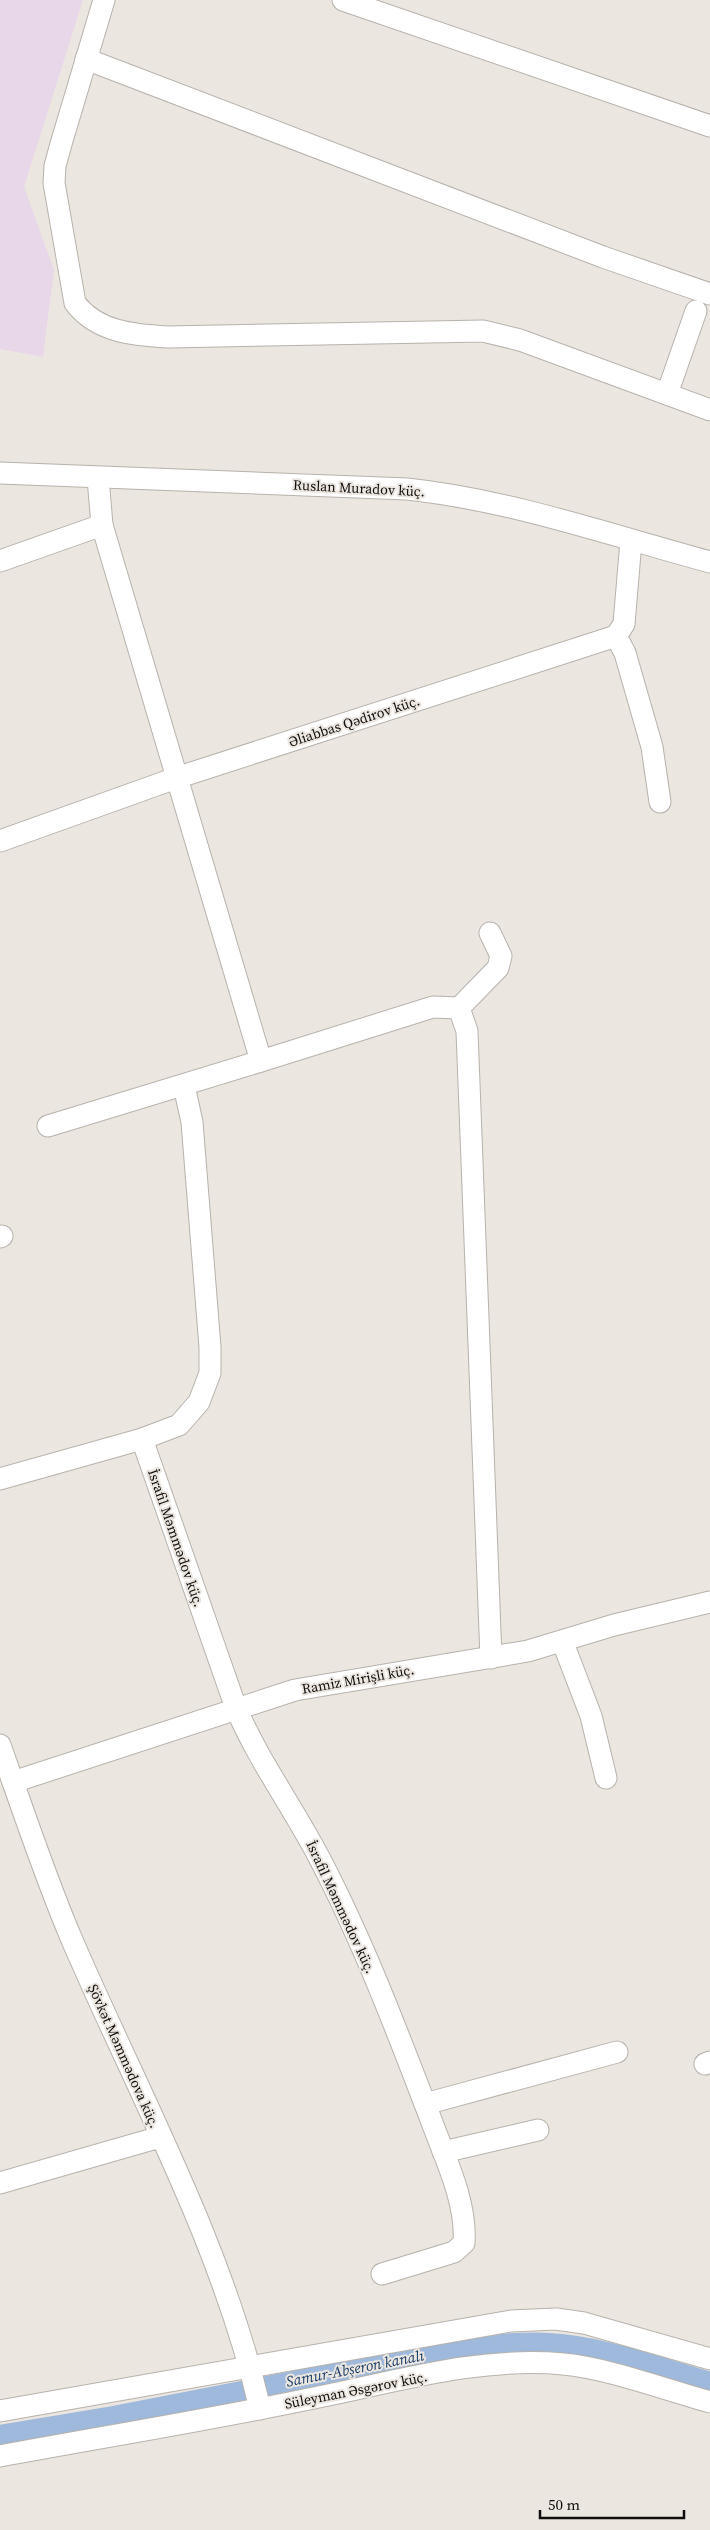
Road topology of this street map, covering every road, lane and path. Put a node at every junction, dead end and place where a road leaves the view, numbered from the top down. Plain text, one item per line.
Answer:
1 (104, 0) edge
2 (343, 0) edge
3 (86, 59) junction
4 (710, 126) edge
5 (710, 294) edge
6 (696, 311) dead end
7 (667, 394) junction
8 (710, 410) edge
9 (0, 473) edge
10 (98, 478) junction
11 (102, 525) junction
12 (631, 541) junction
13 (0, 561) edge
14 (710, 562) edge
15 (616, 636) junction
16 (176, 778) junction
17 (660, 802) dead end
18 (0, 842) edge
19 (490, 933) dead end
20 (459, 1008) junction
21 (261, 1061) junction
22 (184, 1086) junction
23 (48, 1126) dead end
24 (142, 1440) junction
25 (0, 1479) edge
26 (710, 1602) edge
27 (563, 1642) junction
28 (492, 1658) junction
29 (236, 1708) junction
30 (0, 1745) edge
31 (606, 1778) dead end
32 (13, 1782) junction
33 (617, 2052) dead end
34 (425, 2104) junction
35 (538, 2130) dead end
36 (160, 2137) junction
37 (443, 2152) junction
38 (0, 2183) edge
39 (382, 2274) dead end
40 (710, 2359) edge
41 (250, 2365) junction
42 (710, 2402) edge
43 (260, 2409) junction
44 (0, 2411) edge
45 (0, 2456) edge

1 - 3 street
2 - 4 street
3 - 5 street
3 - 7 street
6 - 7 street
7 - 8 street
9 - 10 street, Ruslan Muradov küç.
10 - 11 street
10 - 12 street, Ruslan Muradov küç.
11 - 13 street
11 - 16 street
12 - 14 street, Ruslan Muradov küç.
12 - 15 street
15 - 16 street, Əliabbas Qədirov küç.
15 - 17 street
16 - 18 street, Əliabbas Qədirov küç.
16 - 21 street
19 - 20 street
20 - 21 street
20 - 28 street
21 - 22 street
22 - 23 street
22 - 24 street
24 - 25 street
24 - 29 street, İsrafil Məmmədov küç.
26 - 27 street, Ramiz Mirişli küç.
27 - 28 street, Ramiz Mirişli küç.
27 - 31 street
28 - 29 street, Ramiz Mirişli küç.
29 - 32 street, Ramiz Mirişli küç.
29 - 34 street, İsrafil Məmmədov küç.
30 - 32 street, Şövkət Məmmədova küç.
32 - 36 street, Şövkət Məmmədova küç.
33 - 34 street
34 - 37 street, İsrafil Məmmədov küç.
35 - 37 street
36 - 38 street
36 - 41 street, Şövkət Məmmədova küç.
37 - 39 street, İsrafil Məmmədov küç.
40 - 41 street
41 - 43 street, Şövkət Məmmədova küç.
41 - 44 street
42 - 43 street, Süleyman Əsgərov küç.
43 - 45 street, Süleyman Əsgərov küç.

